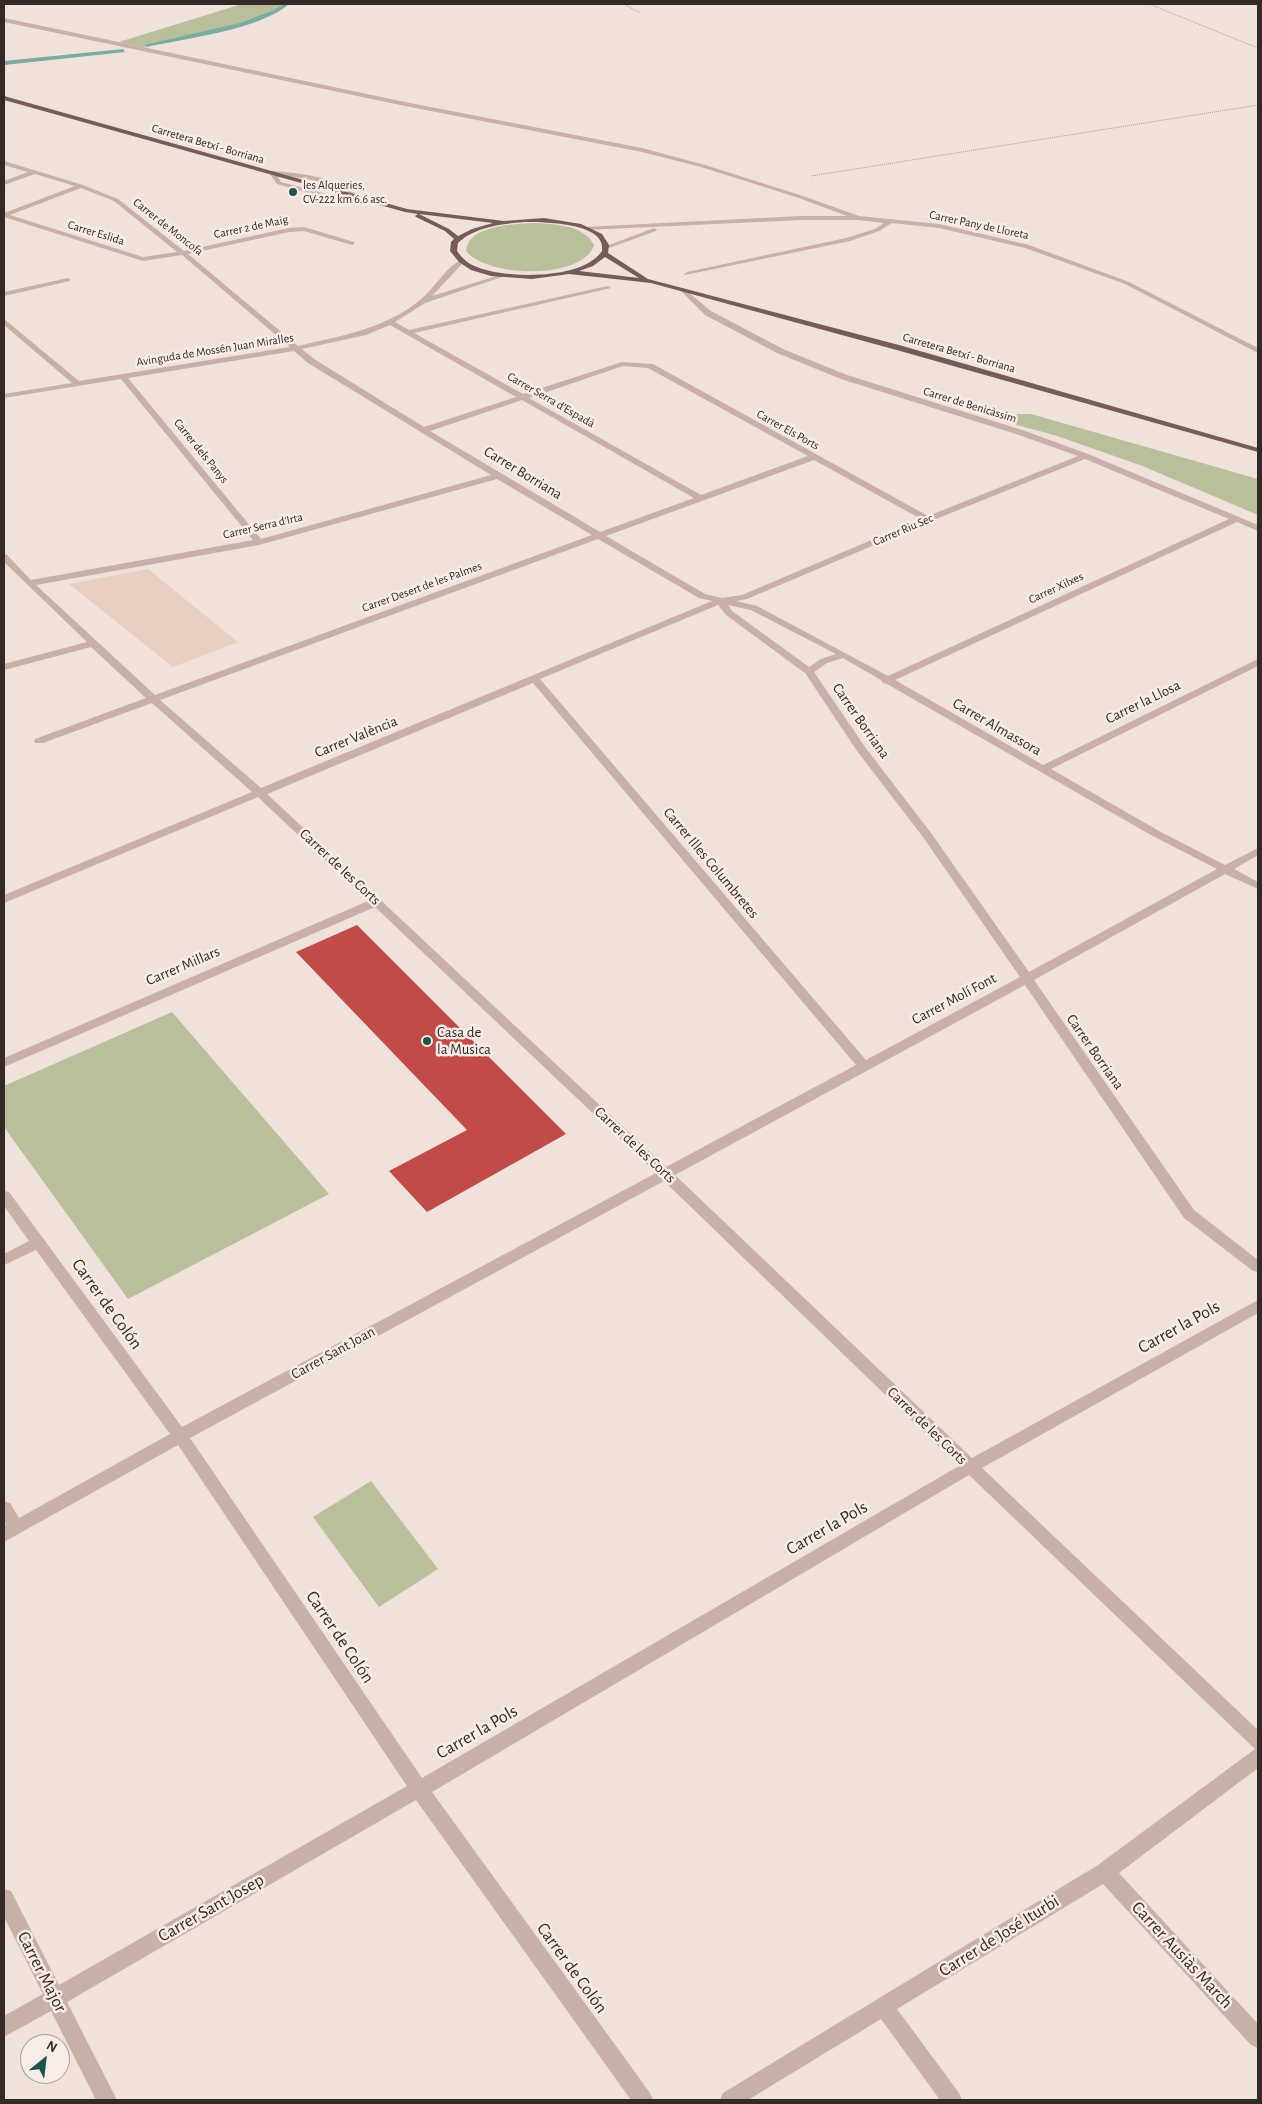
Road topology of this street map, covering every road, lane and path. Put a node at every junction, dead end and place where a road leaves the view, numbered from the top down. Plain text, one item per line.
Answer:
1 (624, 4) edge
2 (1149, 4) edge
3 (640, 13) dead end
4 (4, 20) edge
5 (1258, 48) edge
6 (4, 98) edge
7 (1258, 105) edge
8 (4, 163) edge
9 (35, 172) junction
10 (272, 174) junction
11 (807, 176) dead end
12 (4, 183) edge
13 (81, 186) junction
14 (356, 197) junction
15 (407, 211) junction
16 (4, 215) edge
17 (858, 218) junction
18 (891, 221) junction
19 (502, 222) junction
20 (672, 225) junction
21 (586, 228) junction
22 (458, 239) junction
23 (352, 243) dead end
24 (607, 246) junction
25 (183, 253) junction
26 (604, 254) junction
27 (461, 262) junction
28 (569, 272) junction
29 (687, 274) dead end
30 (505, 275) junction
31 (68, 280) dead end
32 (651, 282) junction
33 (608, 288) dead end
34 (684, 290) junction
35 (4, 294) edge
36 (422, 302) junction
37 (4, 321) edge
38 (390, 322) junction
39 (408, 332) junction
40 (297, 348) junction
41 (1258, 351) edge
42 (123, 376) junction
43 (78, 384) junction
44 (4, 396) edge
45 (525, 397) junction
46 (424, 430) junction
47 (1258, 450) edge
48 (1085, 456) junction
49 (813, 457) junction
50 (498, 476) junction
51 (700, 498) junction
52 (928, 519) junction
53 (1237, 520) junction
54 (1258, 528) edge
55 (599, 536) junction
56 (259, 542) junction
57 (4, 557) edge
58 (29, 583) junction
59 (720, 601) junction
60 (94, 643) junction
61 (844, 656) junction
62 (1258, 662) edge
63 (4, 667) edge
64 (809, 671) junction
65 (535, 679) junction
66 (886, 681) junction
67 (152, 698) junction
68 (39, 741) dead end
69 (1042, 769) junction
70 (260, 793) junction
71 (1258, 851) edge
72 (1225, 869) junction
73 (1258, 886) edge
74 (4, 899) edge
75 (377, 902) junction
76 (1026, 979) junction
77 (4, 1063) edge
78 (864, 1066) junction
79 (664, 1173) junction
80 (4, 1196) edge
81 (37, 1243) junction
82 (4, 1260) edge
83 (1258, 1267) edge
84 (1258, 1306) edge
85 (180, 1436) junction
86 (970, 1467) junction
87 (4, 1508) edge
88 (10, 1531) edge
89 (1258, 1742) edge
90 (1258, 1757) edge
91 (419, 1789) junction
92 (1105, 1872) junction
93 (4, 1898) edge
94 (56, 1998) junction
95 (884, 2007) junction
96 (4, 2027) edge
97 (1258, 2038) edge
98 (107, 2100) edge
99 (643, 2100) edge
100 (730, 2100) edge
101 (952, 2100) edge

1 - 3 path
2 - 5 path
4 - 17 street
6 - 10 main road, Carretera Betxí - Borriana
7 - 11 path
8 - 9 street, Carrer de Moncofa
9 - 12 street
9 - 13 street, Carrer de Moncofa
10 - 14 street
10 - 14 street
13 - 16 street
13 - 25 street, Carrer de Moncofa
14 - 15 main road
15 - 19 main road
15 - 22 main road
16 - 25 street, Carrer Eslida
17 - 18 street, Carrer Pany de Lloreta
17 - 20 street, Carrer Pany de Lloreta
18 - 29 street
18 - 41 street, Carrer Pany de Lloreta
19 - 21 main road
19 - 22 main road
20 - 21 street, Carrer Pany de Lloreta
20 - 24 street, Carrer Pany de Lloreta
21 - 24 main road
22 - 27 main road
23 - 25 street, Carrer 2 de Maig
24 - 26 main road
25 - 40 street, Carrer de Moncofa
26 - 28 main road
26 - 32 main road, Carretera Betxí - Borriana
27 - 30 main road
27 - 36 street, Avinguda de Mossén Juan Miralles
28 - 30 main road
28 - 32 main road, Carretera Betxí - Borriana
30 - 36 street, Avinguda de Mossén Juan Miralles
31 - 35 street
32 - 34 main road, Carretera Betxí - Borriana
33 - 39 street
34 - 47 main road, Carretera Betxí - Borriana
34 - 48 street, Carrer de Benicàssim
36 - 38 street, Avinguda de Mossén Juan Miralles
37 - 43 street
38 - 39 street, Carrer Serra d'Espadà
38 - 40 street, Avinguda de Mossén Juan Miralles
39 - 45 street, Carrer Serra d'Espadà
40 - 42 street, Avinguda de Mossén Juan Miralles
40 - 46 street, Carrer Borriana
42 - 43 street, Avinguda de Mossén Juan Miralles
42 - 56 street, Carrer dels Panys
43 - 44 street, Avinguda de Mossén Juan Miralles
45 - 46 street
45 - 49 street, Carrer Els Ports
45 - 51 street, Carrer Serra d'Espadà
46 - 50 street, Carrer Borriana
48 - 52 street, Carrer Riu Sec
48 - 53 street, Carrer de Benicàssim
49 - 51 street, Carrer Desert de les Palmes
49 - 52 street, Carrer Els Ports
50 - 55 street, Carrer Borriana
50 - 56 street, Carrer Serra d'Irta
51 - 55 street, Carrer Desert de les Palmes
52 - 59 street, Carrer Riu Sec
53 - 54 street, Carrer de Benicàssim
53 - 66 street, Carrer Xilxes
55 - 59 street, Carrer Borriana
55 - 67 street, Carrer Desert de les Palmes
56 - 58 street, Carrer Serra d'Irta
57 - 58 street, Carrer de les Corts
58 - 60 street, Carrer de les Corts
59 - 61 street, Carrer Almassora
59 - 64 street, Carrer Borriana
59 - 65 street, Carrer València
60 - 63 street
60 - 67 street, Carrer de les Corts
61 - 64 street
61 - 66 street, Carrer Almassora
62 - 69 street, Carrer la Llosa
64 - 76 street, Carrer Borriana
65 - 70 street, Carrer València
65 - 78 street, Carrer Illes Columbretes
66 - 69 street, Carrer Almassora
67 - 68 street, Carrer Desert de les Palmes
67 - 70 street, Carrer de les Corts
69 - 72 street, Carrer Almassora
70 - 74 street, Carrer València
70 - 75 street, Carrer de les Corts
71 - 72 street, Carrer Molí Font
72 - 73 street, Carrer Almassora
72 - 76 street, Carrer Molí Font
75 - 77 street, Carrer Millars
75 - 79 street, Carrer de les Corts
76 - 78 street, Carrer Molí Font
76 - 83 street, Carrer Borriana
78 - 79 street, Carrer Molí Font
79 - 85 street, Carrer Sant Joan
79 - 86 street, Carrer de les Corts
80 - 81 street, Carrer de Colón
81 - 82 street
81 - 85 street, Carrer de Colón
84 - 86 street, Carrer la Pols
85 - 88 street, Carrer Sant Joan
85 - 91 street, Carrer de Colón
86 - 89 street, Carrer de les Corts
86 - 91 street, Carrer la Pols
87 - 88 street
90 - 92 street, Carrer de José Iturbi
91 - 94 street, Carrer Sant Josep
91 - 99 street, Carrer de Colón
92 - 95 street, Carrer de José Iturbi
92 - 97 street, Carrer Ausiàs March
93 - 94 street, Carrer Major
94 - 96 street, Carrer Sant Josep
94 - 98 street, Carrer Major
95 - 100 street, Carrer de José Iturbi
95 - 101 street

